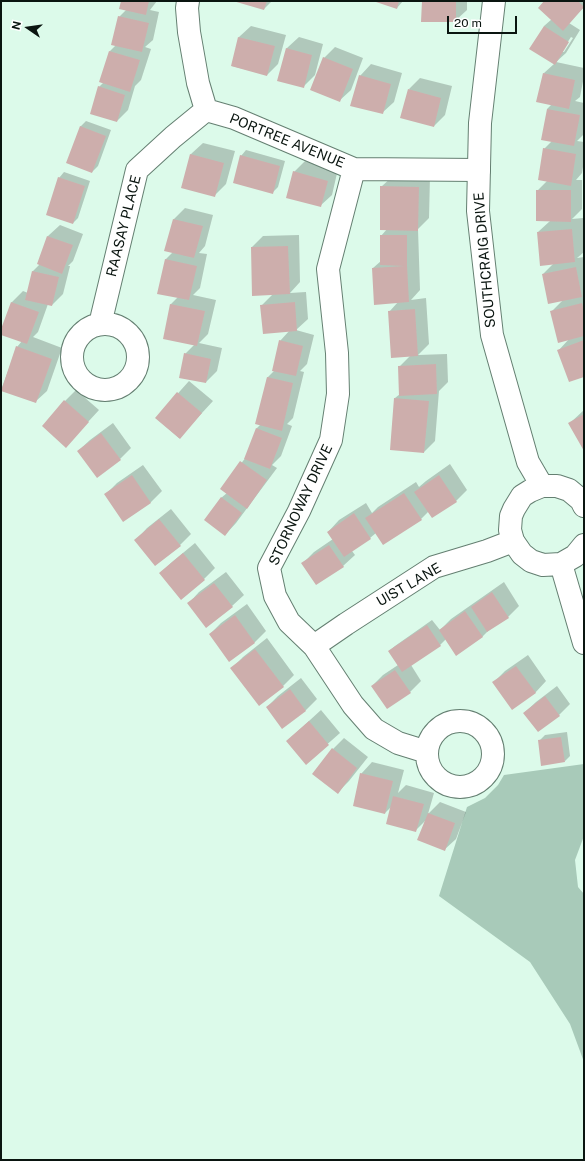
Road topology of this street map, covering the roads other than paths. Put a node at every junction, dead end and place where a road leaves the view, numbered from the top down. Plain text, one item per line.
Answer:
1 (188, 1) edge
2 (494, 1) edge
3 (206, 110) junction
4 (354, 169) junction
5 (479, 170) junction
6 (103, 324) dead end
7 (542, 486) junction
8 (584, 506) edge
9 (513, 542) junction
10 (584, 545) edge
11 (561, 564) junction
12 (584, 643) edge
13 (314, 646) junction
14 (427, 752) dead end

1 - 3 street
2 - 5 street, SOUTHCRAIG DRIVE
3 - 4 street, PORTREE AVENUE
3 - 6 street, RAASAY PLACE
4 - 5 street, PORTREE AVENUE
4 - 13 street, STORNOWAY DRIVE
5 - 7 street, SOUTHCRAIG DRIVE
7 - 8 street
7 - 9 street
9 - 11 street
9 - 13 street, UIST LANE
10 - 11 street
11 - 12 street
13 - 14 street, STORNOWAY DRIVE

